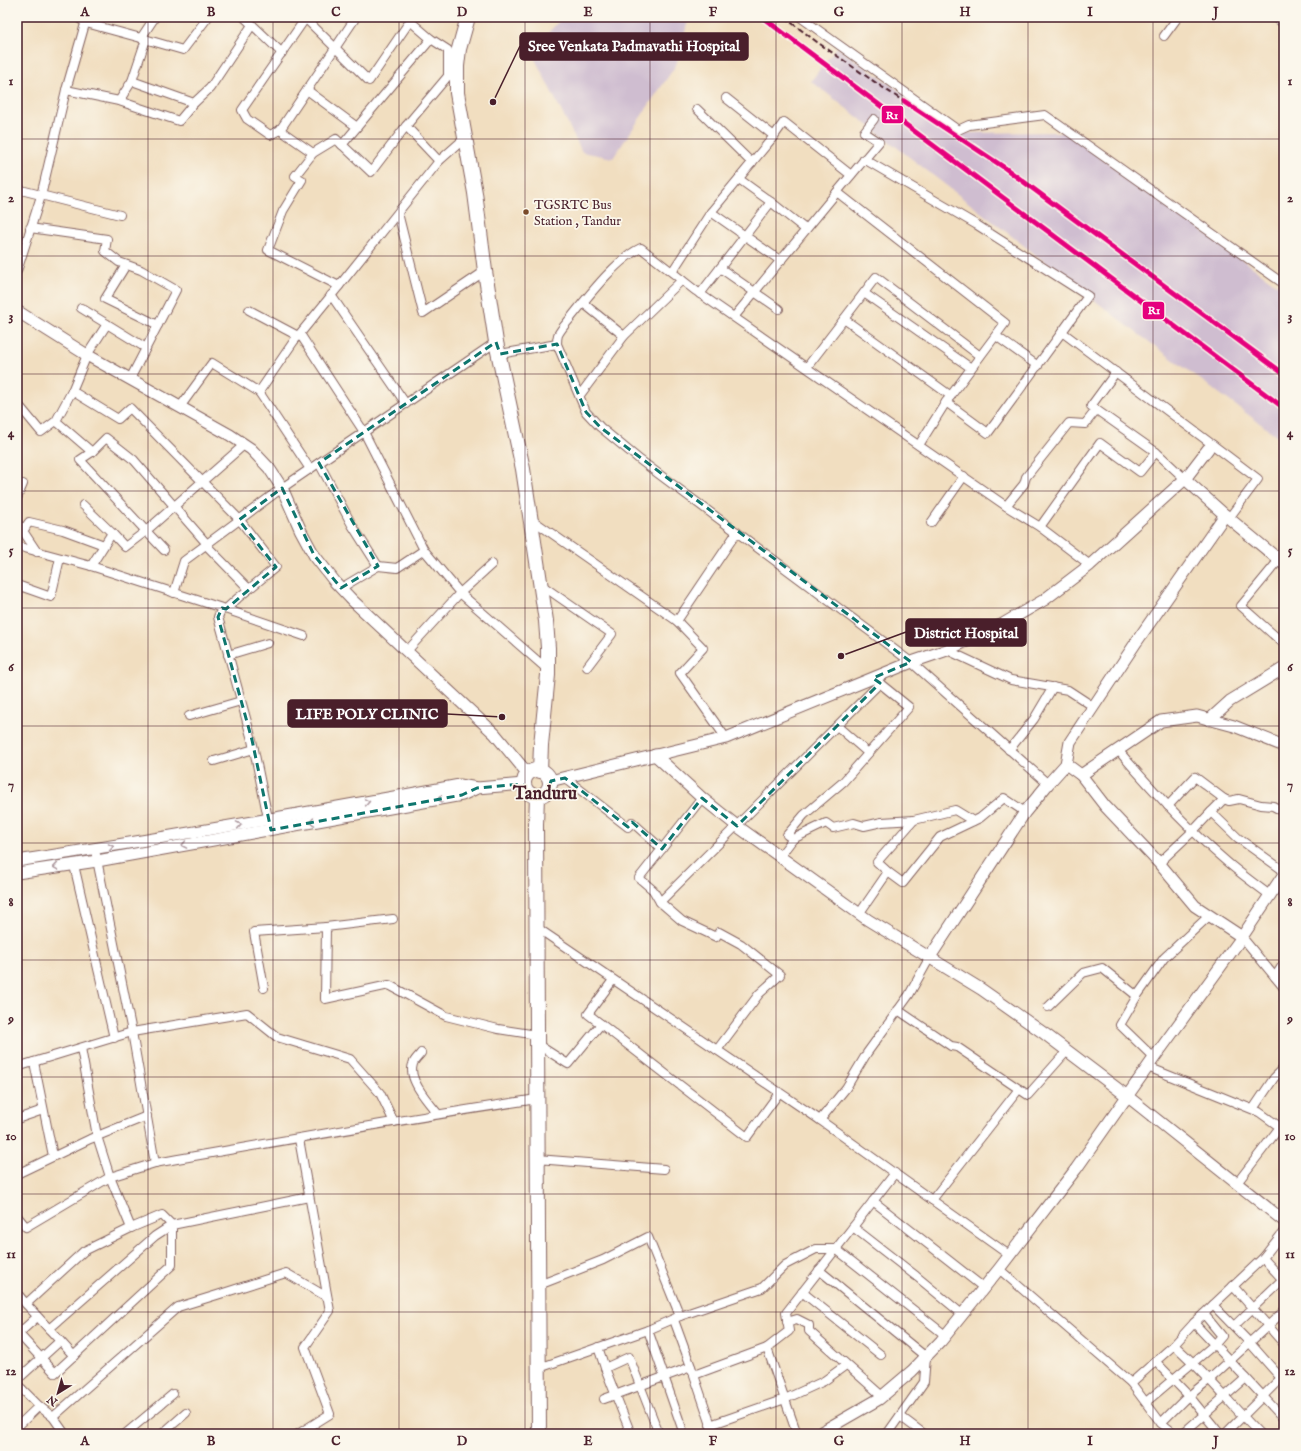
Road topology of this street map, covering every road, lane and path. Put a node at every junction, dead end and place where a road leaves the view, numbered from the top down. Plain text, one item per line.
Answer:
1 (77, 17) edge
2 (155, 17) edge
3 (208, 17) edge
4 (244, 17) edge
5 (356, 17) edge
6 (468, 17) edge
7 (800, 17) edge
8 (1178, 17) edge
9 (1275, 17) edge
10 (304, 18) edge
11 (412, 19) edge
12 (87, 20) edge
13 (1284, 24) edge
14 (252, 25) junction
15 (1164, 36) dead end
16 (143, 39) junction
17 (431, 39) junction
18 (335, 48) junction
19 (282, 53) junction
20 (132, 81) junction
21 (66, 90) junction
22 (307, 90) junction
23 (726, 98) dead end
24 (119, 101) junction
25 (194, 103) junction
26 (697, 109) dead end
27 (874, 120) dead end
28 (406, 126) junction
29 (358, 127) junction
30 (280, 130) junction
31 (774, 136) junction
32 (465, 138) junction
33 (342, 145) junction
34 (313, 153) junction
35 (864, 159) junction
36 (439, 161) junction
37 (752, 163) junction
38 (851, 175) junction
39 (739, 179) junction
40 (17, 189) edge
41 (837, 192) junction
42 (41, 196) junction
43 (771, 202) junction
44 (711, 212) junction
45 (398, 213) junction
46 (120, 215) dead end
47 (30, 228) junction
48 (805, 229) junction
49 (745, 236) junction
50 (781, 261) junction
51 (126, 265) junction
52 (720, 268) junction
53 (17, 271) edge
54 (485, 271) junction
55 (672, 272) junction
56 (682, 280) junction
57 (1284, 284) edge
58 (339, 286) junction
59 (754, 293) junction
60 (864, 293) junction
61 (700, 294) junction
62 (331, 295) junction
63 (583, 302) junction
64 (81, 308) dead end
65 (249, 310) dead end
66 (779, 310) dead end
67 (17, 311) edge
68 (734, 317) junction
69 (844, 318) junction
70 (107, 324) junction
71 (158, 325) junction
72 (1062, 332) junction
73 (299, 335) junction
74 (624, 336) junction
75 (996, 336) junction
76 (557, 344) junction
77 (146, 348) junction
78 (498, 348) junction
79 (87, 355) junction
80 (980, 356) junction
81 (1038, 366) junction
82 (807, 367) junction
83 (971, 368) junction
84 (1116, 372) junction
85 (130, 379) junction
86 (72, 390) junction
87 (259, 392) junction
88 (580, 395) junction
89 (949, 399) junction
90 (406, 404) junction
91 (180, 407) junction
92 (18, 408) edge
93 (1096, 410) junction
94 (56, 421) junction
95 (364, 432) junction
96 (245, 444) junction
97 (919, 445) junction
98 (1210, 447) junction
99 (92, 452) junction
100 (1156, 452) junction
101 (319, 463) junction
102 (310, 469) junction
103 (964, 476) junction
104 (1185, 479) junction
105 (203, 481) junction
106 (23, 484) dead end
107 (282, 488) junction
108 (17, 498) edge
109 (83, 505) dead end
110 (1006, 506) junction
111 (174, 507) junction
112 (1227, 517) junction
113 (531, 519) junction
114 (239, 520) junction
115 (931, 523) dead end
116 (21, 526) edge
117 (1040, 527) junction
118 (146, 531) junction
119 (737, 532) junction
120 (112, 533) junction
121 (206, 544) junction
122 (104, 545) junction
123 (17, 546) edge
124 (1284, 548) edge
125 (164, 550) dead end
126 (424, 550) junction
127 (37, 552) junction
128 (60, 558) junction
129 (1280, 560) edge
130 (492, 564) dead end
131 (1090, 565) junction
132 (91, 566) junction
133 (378, 566) junction
134 (540, 584) junction
135 (17, 586) edge
136 (341, 588) junction
137 (249, 589) junction
138 (174, 593) junction
139 (460, 593) junction
140 (224, 609) junction
141 (677, 621) junction
142 (304, 636) dead end
143 (268, 643) dead end
144 (1284, 644) edge
145 (947, 650) junction
146 (407, 651) junction
147 (228, 655) junction
148 (911, 662) junction
149 (587, 667) dead end
150 (1284, 668) edge
151 (548, 670) junction
152 (877, 680) junction
153 (1053, 687) junction
154 (241, 701) junction
155 (1094, 706) junction
156 (189, 716) dead end
157 (1209, 720) junction
158 (838, 726) junction
159 (726, 738) junction
160 (1284, 746) edge
161 (254, 749) junction
162 (1009, 750) junction
163 (1118, 750) junction
164 (868, 753) junction
165 (655, 755) junction
166 (214, 761) dead end
167 (1066, 764) junction
168 (1081, 775) junction
169 (531, 776) junction
170 (565, 778) junction
171 (550, 781) junction
172 (1048, 784) junction
173 (537, 796) junction
174 (702, 798) junction
175 (1224, 799) junction
176 (1168, 806) junction
177 (1025, 812) junction
178 (1211, 812) junction
179 (1284, 812) edge
180 (914, 820) junction
181 (973, 821) junction
182 (270, 825) junction
183 (737, 826) junction
184 (1193, 832) junction
185 (793, 839) junction
186 (662, 849) junction
187 (96, 855) junction
188 (780, 856) junction
189 (17, 861) edge
190 (1159, 863) junction
191 (74, 864) junction
192 (888, 872) junction
193 (17, 873) edge
194 (1283, 877) edge
195 (1270, 896) junction
196 (660, 902) junction
197 (859, 914) junction
198 (1210, 915) junction
199 (393, 920) dead end
200 (326, 927) junction
201 (536, 927) junction
202 (1242, 937) junction
203 (930, 957) junction
204 (1284, 963) edge
205 (1275, 977) junction
206 (613, 980) junction
207 (264, 988) dead end
208 (1284, 988) edge
209 (1137, 996) junction
210 (1048, 1007) dead end
211 (898, 1010) junction
212 (601, 1024) junction
213 (132, 1032) junction
214 (114, 1038) junction
215 (537, 1040) junction
216 (80, 1048) junction
217 (717, 1050) junction
218 (1067, 1051) junction
219 (421, 1053) dead end
220 (34, 1062) junction
221 (1151, 1062) junction
222 (17, 1067) edge
223 (1284, 1068) edge
224 (1019, 1089) junction
225 (779, 1093) junction
226 (1127, 1096) junction
227 (537, 1099) junction
228 (1253, 1109) junction
229 (43, 1110) junction
230 (438, 1114) junction
231 (147, 1116) junction
232 (17, 1119) edge
233 (820, 1120) junction
234 (394, 1122) junction
235 (97, 1136) junction
236 (299, 1139) junction
237 (53, 1156) junction
238 (537, 1159) junction
239 (155, 1162) junction
240 (664, 1169) dead end
241 (894, 1173) junction
242 (17, 1174) edge
243 (110, 1177) junction
244 (1237, 1183) junction
245 (309, 1197) junction
246 (932, 1200) junction
247 (873, 1201) junction
248 (18, 1219) edge
249 (1284, 1221) edge
250 (172, 1225) junction
251 (853, 1227) junction
252 (131, 1228) junction
253 (1284, 1231) edge
254 (836, 1249) junction
255 (1009, 1255) junction
256 (1263, 1258) junction
257 (999, 1269) junction
258 (819, 1270) junction
259 (1283, 1280) edge
260 (539, 1285) junction
261 (1233, 1286) junction
262 (984, 1288) junction
263 (802, 1292) junction
264 (17, 1293) edge
265 (327, 1297) junction
266 (26, 1304) junction
267 (1213, 1305) junction
268 (1252, 1309) junction
269 (962, 1314) junction
270 (1204, 1314) junction
271 (1283, 1315) edge
272 (37, 1317) junction
273 (677, 1318) junction
274 (787, 1322) junction
275 (1194, 1323) junction
276 (1234, 1326) junction
277 (1268, 1326) junction
278 (49, 1329) junction
279 (648, 1330) junction
280 (18, 1334) edge
281 (945, 1335) junction
282 (60, 1341) junction
283 (1250, 1343) junction
284 (1215, 1344) junction
285 (1284, 1344) edge
286 (1174, 1345) junction
287 (598, 1347) junction
288 (767, 1348) junction
289 (880, 1355) dead end
290 (74, 1356) junction
291 (926, 1357) junction
292 (42, 1358) junction
293 (1155, 1360) junction
294 (1230, 1361) junction
295 (1193, 1362) junction
296 (846, 1365) junction
297 (539, 1368) junction
298 (605, 1368) junction
299 (692, 1371) junction
300 (664, 1377) junction
301 (1246, 1378) junction
302 (1173, 1379) junction
303 (17, 1380) edge
304 (1209, 1380) junction
305 (1283, 1380) edge
306 (1131, 1383) junction
307 (17, 1384) edge
308 (641, 1386) junction
309 (173, 1394) dead end
310 (616, 1395) junction
311 (882, 1396) junction
312 (1189, 1396) junction
313 (1262, 1396) junction
314 (1225, 1397) junction
315 (604, 1399) dead end
316 (785, 1399) junction
317 (1146, 1402) junction
318 (39, 1406) junction
319 (186, 1413) dead end
320 (1204, 1414) junction
321 (900, 1416) junction
322 (53, 1417) junction
323 (1243, 1417) junction
324 (1284, 1419) edge
325 (1161, 1423) junction
326 (710, 1424) junction
327 (17, 1427) edge
328 (65, 1434) edge
329 (125, 1434) edge
330 (162, 1434) edge
331 (298, 1434) edge
332 (539, 1434) edge
333 (631, 1434) edge
334 (659, 1434) edge
335 (684, 1434) edge
336 (714, 1434) edge
337 (797, 1434) edge
338 (818, 1434) edge
339 (887, 1434) edge
340 (924, 1434) edge
341 (1175, 1434) edge
342 (1182, 1434) edge
343 (1220, 1434) edge
344 (1225, 1434) edge
345 (1260, 1434) edge

1 - 12 street
2 - 16 street
3 - 16 street
4 - 14 street
5 - 18 street
6 - 32 highway
7 - 57 street
8 - 15 street
9 - 13 street
10 - 18 street
10 - 19 street
11 - 17 street
11 - 18 street
12 - 16 street
12 - 21 street
14 - 19 street
14 - 25 street
16 - 20 street
17 - 28 street
17 - 29 street
18 - 22 street
19 - 30 street
20 - 24 street
20 - 25 street
21 - 24 street
21 - 42 street
22 - 29 street
22 - 30 street
23 - 31 street
24 - 25 street
26 - 37 street
27 - 35 street
28 - 33 street
28 - 36 street
29 - 33 street
30 - 34 street
31 - 37 street
31 - 38 street
32 - 36 street
32 - 54 highway
33 - 34 street
34 - 58 street
35 - 38 street
35 - 72 street
36 - 45 street
37 - 39 street
38 - 41 street
39 - 43 street
39 - 44 street
40 - 42 street
41 - 48 street
41 - 75 street
42 - 46 street
42 - 47 street
43 - 48 street
43 - 49 street
44 - 49 street
44 - 55 street
45 - 54 street
45 - 58 street
47 - 51 street
47 - 53 street
48 - 50 street
49 - 50 street
49 - 52 street
50 - 59 street
51 - 71 street
51 - 71 street
52 - 59 street
52 - 61 street
54 - 78 highway
55 - 56 street
55 - 63 street
56 - 61 street
56 - 74 street
58 - 62 street
59 - 66 street
59 - 68 street
60 - 69 street
60 - 80 street
60 - 83 street
61 - 68 street
62 - 73 street
62 - 90 street
63 - 74 street
63 - 76 street
64 - 70 street
65 - 73 street
67 - 79 street
68 - 82 street
69 - 82 street
69 - 89 street
70 - 77 street
70 - 79 street
71 - 77 street
72 - 81 street
72 - 84 street
73 - 87 street
73 - 95 street
74 - 88 street
75 - 80 street
75 - 81 street
76 - 78 street
76 - 88 street
77 - 85 street
78 - 90 street
78 - 113 highway
79 - 85 street
79 - 86 street
80 - 83 street
81 - 89 street
82 - 97 street
83 - 89 street
84 - 93 street
84 - 98 street
85 - 91 street
86 - 94 street
86 - 105 street
87 - 91 street
87 - 102 street
88 - 119 street
89 - 97 street
90 - 95 street
91 - 96 street
92 - 94 street
93 - 100 street
93 - 110 street
94 - 99 street
95 - 101 street
95 - 126 street
96 - 105 street
96 - 107 street
97 - 103 street
98 - 104 street
98 - 112 street
99 - 111 street
99 - 118 street
100 - 104 street
100 - 117 street
101 - 102 street
101 - 133 street
102 - 107 street
103 - 110 street
103 - 115 street
104 - 112 street
104 - 131 street
105 - 111 street
105 - 114 street
106 - 108 street
107 - 114 street
107 - 136 street
109 - 120 street
110 - 117 street
111 - 118 street
111 - 121 street
112 - 129 street
112 - 155 street
113 - 134 highway
113 - 141 street
114 - 121 street
114 - 137 street
116 - 122 street
116 - 127 street
117 - 131 street
118 - 120 street
118 - 125 street
119 - 141 street
119 - 148 street
120 - 122 street
121 - 137 street
121 - 138 street
122 - 132 street
123 - 127 street
124 - 129 street
126 - 133 street
126 - 139 street
127 - 128 street
128 - 132 street
128 - 135 street
129 - 144 street
130 - 139 street
131 - 145 street
132 - 138 street
133 - 136 street
134 - 149 street
134 - 151 highway
136 - 146 street
137 - 140 street
138 - 140 street
139 - 146 street
139 - 151 street
140 - 142 street
140 - 147 street
141 - 159 street
143 - 147 street
145 - 148 street
145 - 153 street
146 - 169 street
147 - 154 street
148 - 152 street
148 - 162 street
150 - 157 street
151 - 169 highway
152 - 158 street
152 - 159 street
152 - 164 street
153 - 155 street
153 - 162 street
154 - 156 street
154 - 161 street
155 - 167 street
157 - 160 street
157 - 163 street
158 - 164 street
158 - 183 street
159 - 165 street
161 - 166 street
161 - 182 street
162 - 172 street
163 - 168 street
163 - 176 street
164 - 185 street
165 - 170 street
165 - 174 street
167 - 168 street
167 - 172 street
168 - 190 street
169 - 171 highway
169 - 173 highway
169 - 182 street
170 - 171 street
170 - 186 street
171 - 173 highway
172 - 177 street
173 - 201 highway
174 - 183 street
174 - 186 street
175 - 176 street
175 - 178 street
175 - 179 street
176 - 184 street
177 - 181 street
177 - 203 street
178 - 184 street
178 - 194 street
180 - 181 street
180 - 185 street
180 - 192 street
181 - 192 street
182 - 187 street
183 - 188 street
183 - 196 street
184 - 190 street
184 - 195 street
185 - 188 street
186 - 196 street
187 - 189 street
187 - 191 street
187 - 213 street
188 - 197 street
190 - 198 street
191 -> 193 street
191 - 214 street
192 - 197 street
194 - 195 street
195 - 202 street
196 - 217 street
197 - 203 street
198 - 202 street
198 - 209 street
199 - 200 street
200 - 207 street
200 - 215 street
201 - 206 street
201 - 215 highway
202 - 205 street
202 - 221 street
203 - 211 street
203 - 218 street
204 - 205 street
205 - 208 street
206 - 212 street
206 - 217 street
209 - 210 street
209 - 221 street
211 - 224 street
211 - 233 street
212 - 215 street
212 - 225 street
213 - 214 street
213 - 231 street
213 - 234 street
214 - 216 street
215 - 227 highway
216 - 220 street
216 - 235 street
217 - 225 street
218 - 224 street
218 - 226 street
219 - 230 street
220 - 222 street
220 - 229 street
221 - 226 street
221 - 228 street
223 - 228 street
224 - 246 street
225 - 233 street
226 - 244 street
226 - 255 street
227 - 230 street
227 - 238 highway
228 - 244 street
229 - 232 street
229 - 237 street
230 - 234 street
231 - 235 street
231 - 239 street
233 - 241 street
234 - 236 street
235 - 237 street
235 - 243 street
236 - 239 street
236 - 245 street
237 - 242 street
238 - 240 street
238 - 260 highway
239 - 243 street
241 - 246 street
241 - 247 street
243 - 248 street
243 - 252 street
244 - 249 street
245 - 250 street
245 - 265 street
246 - 255 street
247 - 251 street
247 - 262 street
250 - 252 street
250 - 278 street
250 - 290 street
251 - 254 street
251 - 269 street
252 - 266 street
253 - 256 street
254 - 258 street
254 - 273 street
254 - 281 street
255 - 257 street
256 - 259 street
256 - 261 street
257 - 262 street
257 - 306 street
258 - 263 street
258 - 291 street
259 - 268 street
260 - 273 street
260 - 297 highway
261 - 267 street
261 - 268 street
262 - 269 street
263 - 274 street
263 - 289 street
264 - 266 street
265 - 322 street
265 - 331 street
266 - 272 street
267 - 270 street
267 - 276 street
268 - 276 street
268 - 277 street
269 - 281 street
270 - 275 street
270 - 284 street
271 - 277 street
272 - 278 street
272 - 280 street
273 - 279 street
273 - 299 street
274 - 288 street
274 - 296 street
275 - 284 street
275 - 286 street
276 - 283 street
277 - 283 street
277 - 285 street
278 - 282 street
279 - 287 street
279 - 300 street
280 - 292 street
281 - 291 street
282 - 290 street
282 - 292 street
283 - 294 street
283 - 305 street
284 - 294 street
284 - 295 street
286 - 293 street
286 - 295 street
287 - 297 street
287 - 298 street
288 - 299 street
288 - 316 street
290 - 292 street
291 - 311 street
291 - 321 street
292 - 303 street
293 - 302 street
293 - 306 street
294 - 301 street
294 - 304 street
295 - 302 street
295 - 304 street
296 - 311 street
296 - 316 street
297 - 332 highway
298 - 308 street
298 - 310 street
299 - 300 street
299 - 326 street
300 - 308 street
300 - 335 street
301 - 313 street
301 - 314 street
302 - 312 street
302 - 317 street
304 - 312 street
304 - 314 street
305 - 313 street
306 - 317 street
307 - 318 street
308 - 310 street
308 - 334 street
309 - 329 street
310 - 315 street
310 - 333 street
311 - 338 street
312 - 320 street
312 - 325 street
313 - 323 street
313 - 324 street
314 - 320 street
314 - 323 street
316 - 326 street
316 - 337 street
317 - 325 street
318 - 322 street
318 - 327 street
319 - 330 street
320 - 342 street
320 - 343 street
321 - 339 street
321 - 340 street
322 - 328 street
323 - 344 street
323 - 345 street
325 - 341 street
326 - 336 street

